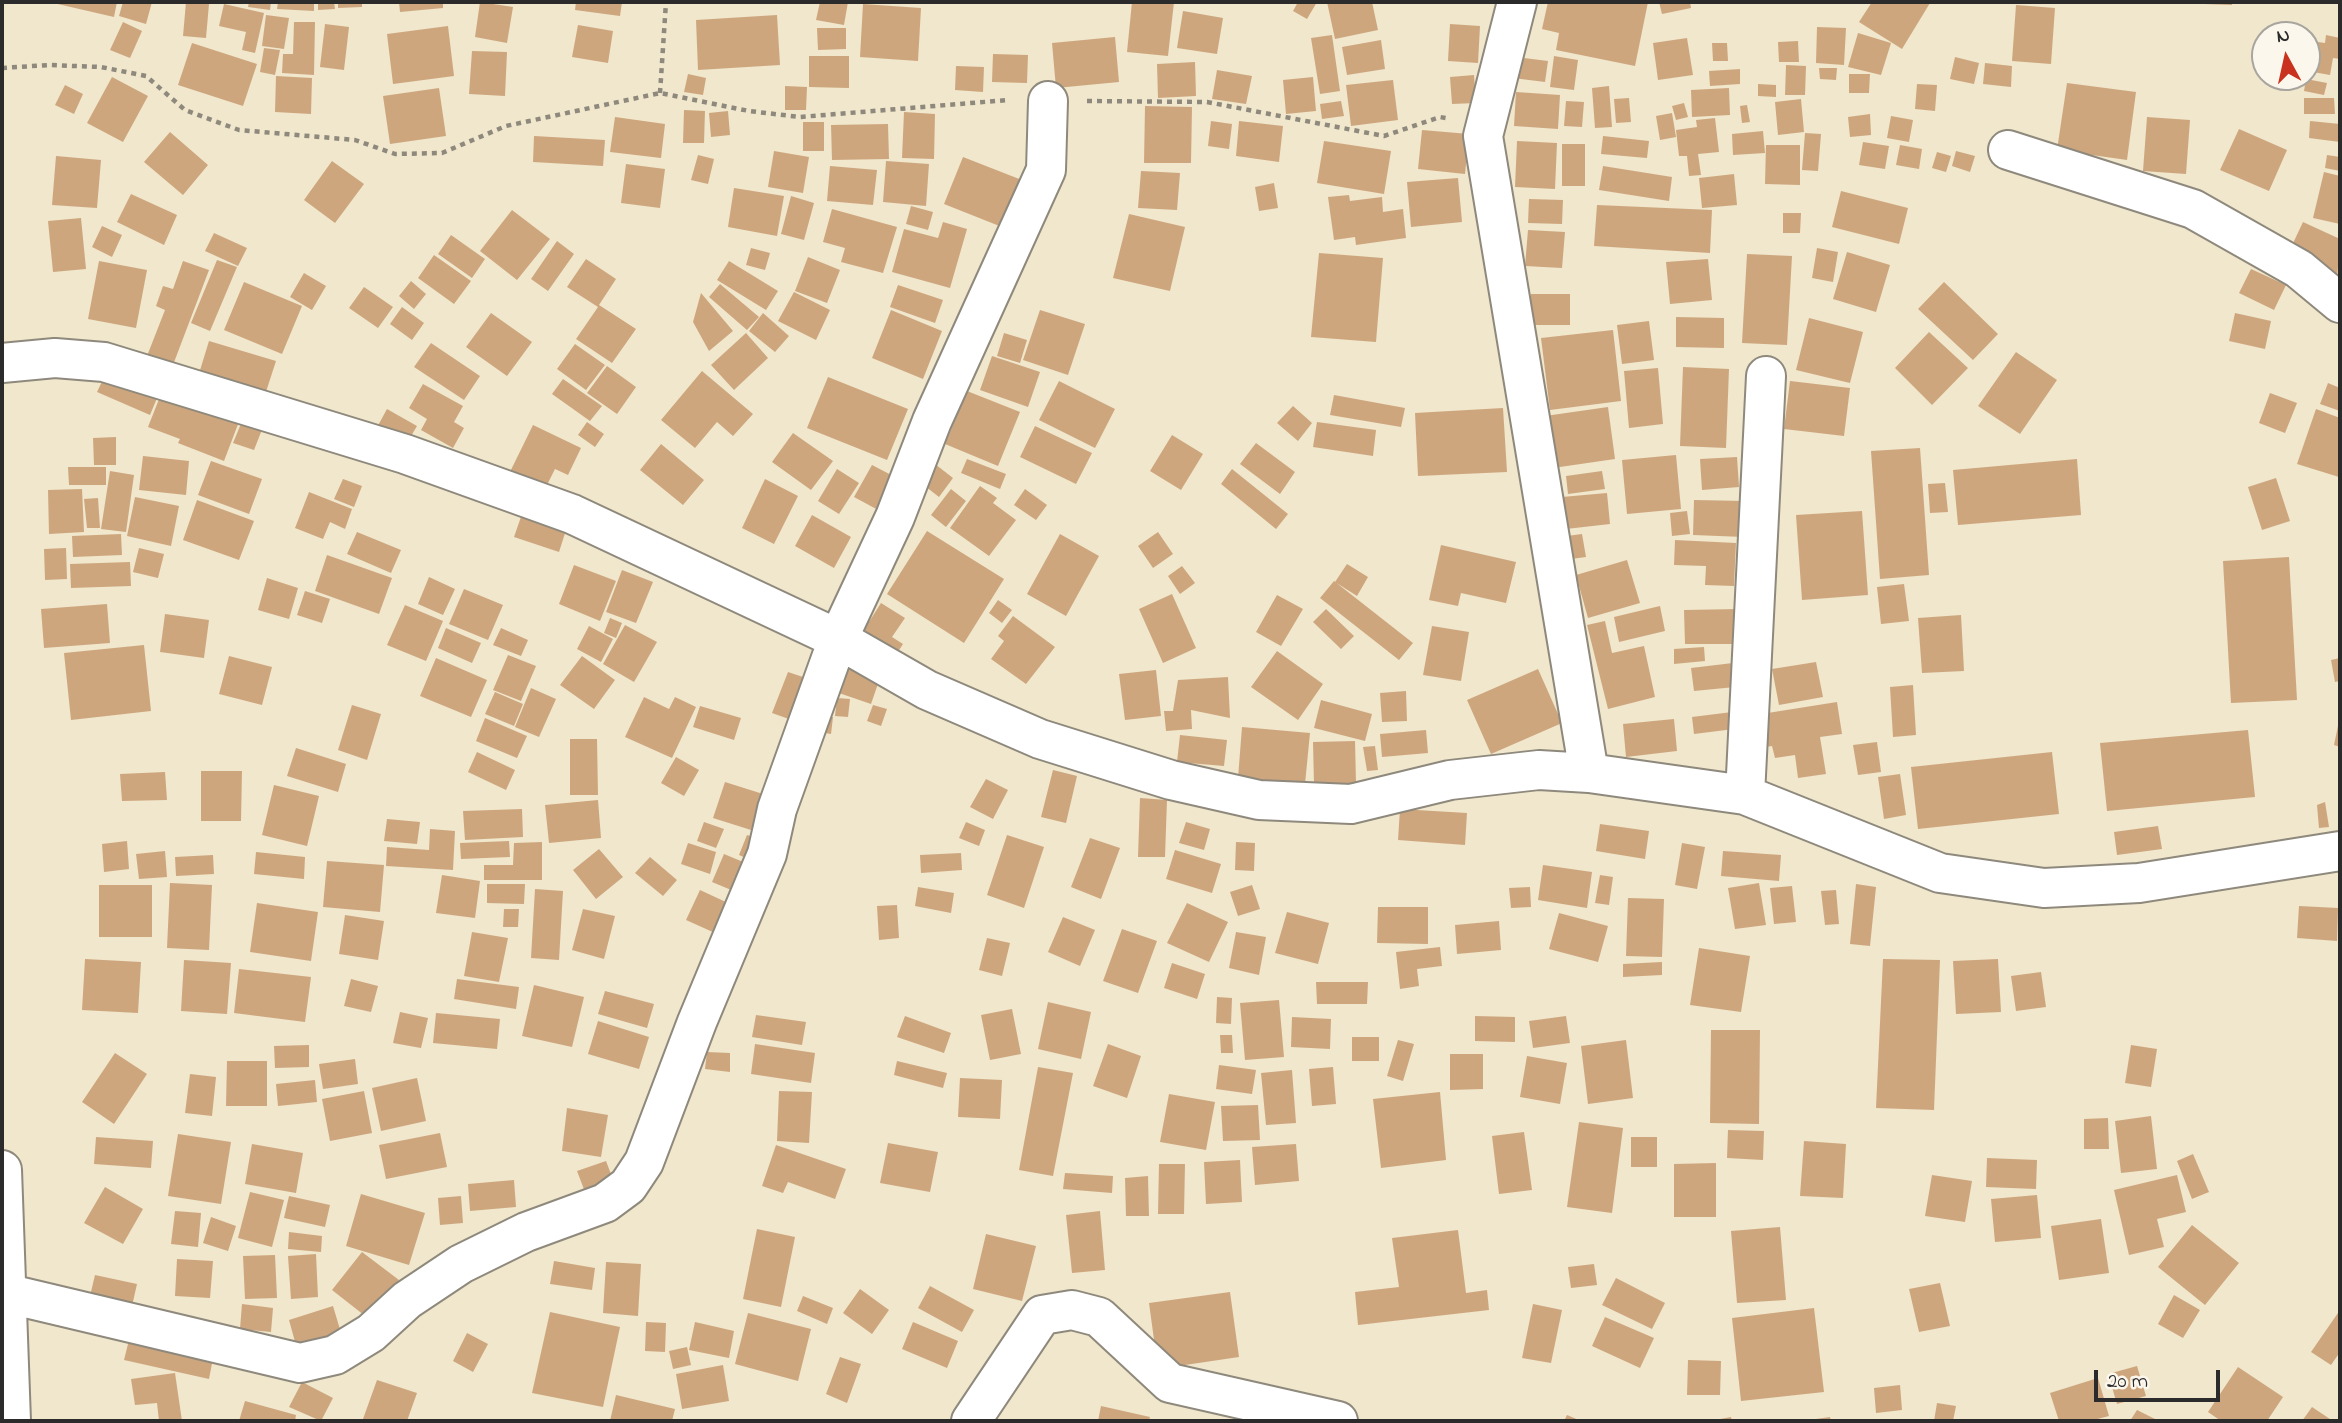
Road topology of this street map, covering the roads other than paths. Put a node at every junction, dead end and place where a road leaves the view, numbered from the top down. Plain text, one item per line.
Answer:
1 (1517, 2) edge
2 (1048, 101) road end
3 (2008, 150) dead end
4 (2340, 303) edge
5 (2, 363) edge
6 (1766, 376) dead end
7 (838, 639) junction
8 (1590, 773) junction
9 (1745, 795) junction
10 (2340, 851) edge
11 (2, 1170) edge
12 (2, 1238) edge
13 (5, 1293) junction
14 (11, 1421) edge
15 (971, 1421) edge
16 (1338, 1421) edge

1 - 8 street
2 - 7 street
3 - 4 street
5 - 7 street
6 - 9 street
7 - 8 street
7 - 13 street
8 - 9 street
9 - 10 street
11 - 12 street
12 - 13 street
13 - 14 street
15 - 16 street

